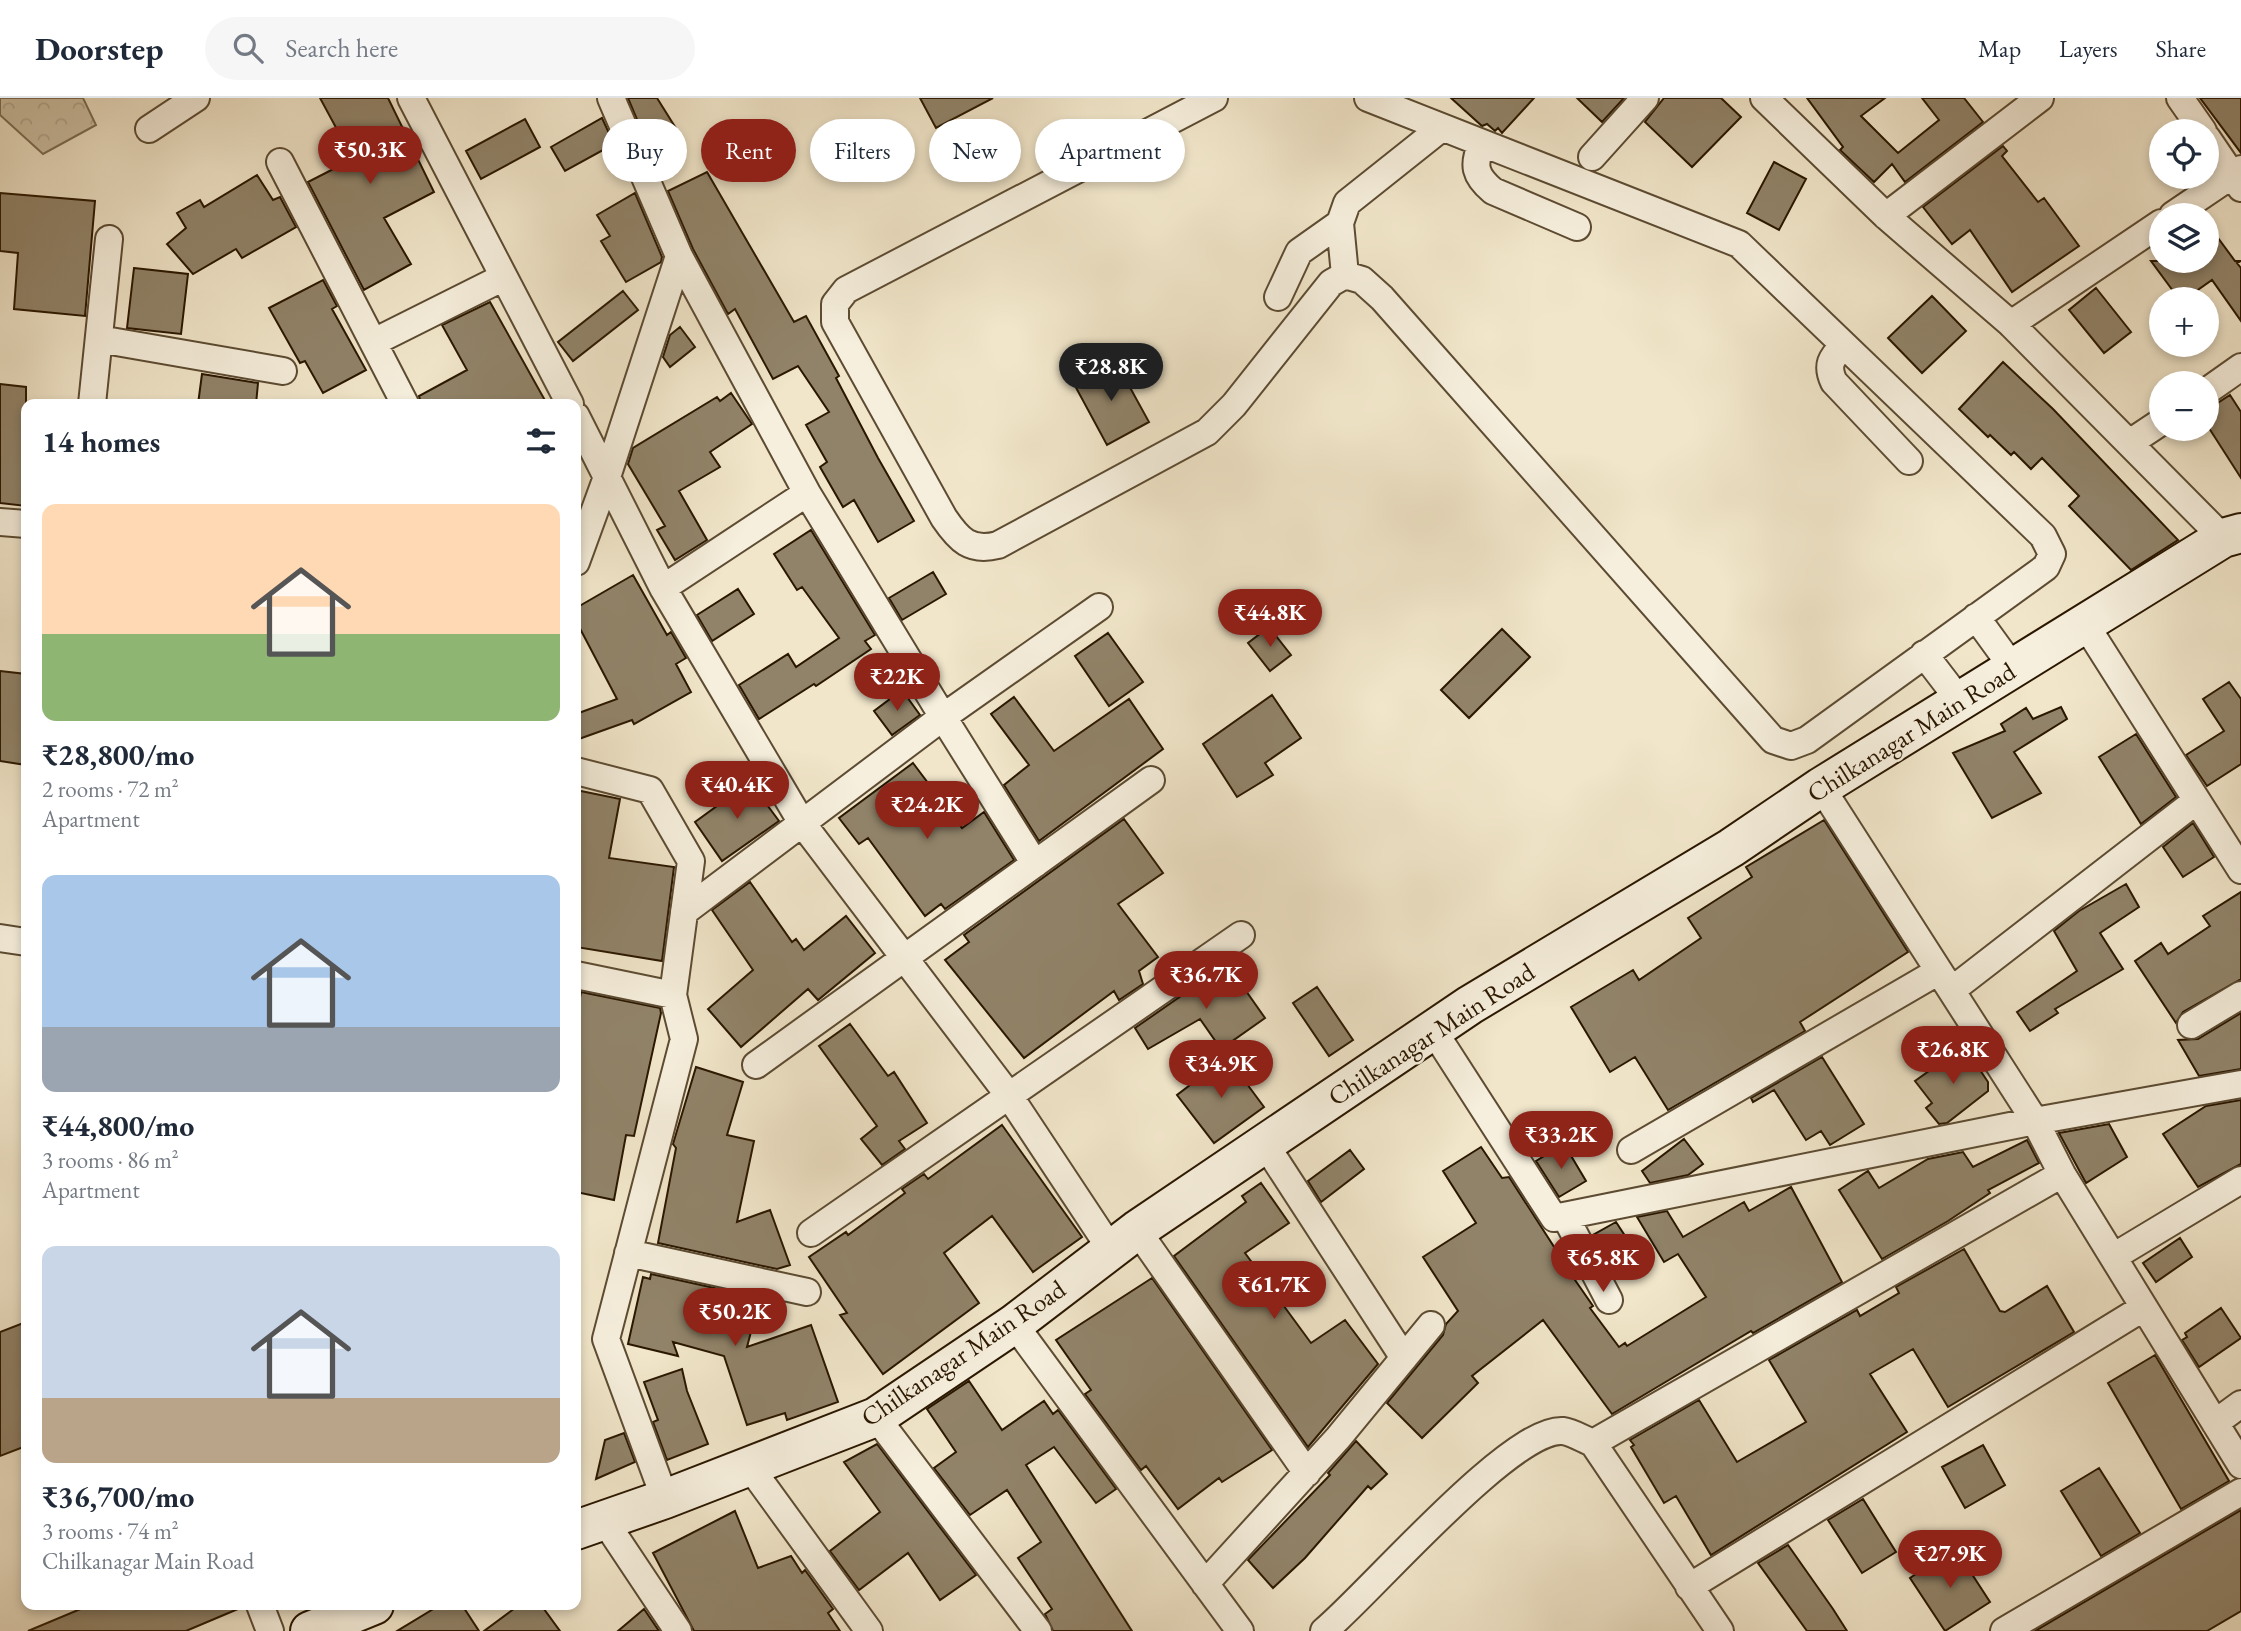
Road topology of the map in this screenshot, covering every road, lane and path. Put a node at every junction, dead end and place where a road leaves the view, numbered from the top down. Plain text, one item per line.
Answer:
1 (196, 98) edge
2 (411, 98) edge
3 (611, 98) edge
4 (1214, 98) edge
5 (1368, 98) edge
6 (1387, 98) edge
7 (1426, 98) edge
8 (1645, 98) edge
9 (1765, 98) edge
10 (2040, 98) edge
11 (2180, 98) edge
12 (2195, 119) edge
13 (149, 129) dead end
14 (1440, 129) junction
15 (1482, 144) junction
16 (2219, 153) edge
17 (1592, 157) dead end
18 (281, 162) dead end
19 (2238, 178) edge
20 (2194, 203) edge
21 (1886, 216) junction
22 (1340, 223) junction
23 (1577, 227) dead end
24 (2149, 231) edge
25 (109, 239) dead end
26 (678, 256) junction
27 (1345, 275) junction
28 (504, 277) junction
29 (1278, 297) dead end
30 (2011, 324) junction
31 (99, 339) junction
32 (374, 342) junction
33 (1844, 345) junction
34 (2241, 368) edge
35 (283, 371) dead end
36 (2219, 383) edge
37 (93, 399) edge
38 (402, 399) edge
39 (567, 399) edge
40 (581, 426) edge
41 (2149, 430) edge
42 (2131, 442) junction
43 (1909, 461) dead end
44 (607, 477) junction
45 (807, 493) junction
46 (0, 522) edge
47 (21, 524) edge
48 (2232, 536) edge
49 (581, 548) edge
50 (663, 588) junction
51 (1099, 607) dead end
52 (1976, 617) junction
53 (2085, 624) junction
54 (1924, 654) junction
55 (2013, 668) junction
56 (1960, 701) junction
57 (943, 717) junction
58 (581, 772) edge
59 (1151, 780) dead end
60 (1821, 787) junction
61 (2196, 802) junction
62 (802, 823) junction
63 (1035, 864) junction
64 (2241, 870) edge
65 (684, 912) junction
66 (1241, 935) dead end
67 (0, 938) edge
68 (21, 941) edge
69 (906, 957) junction
70 (581, 976) edge
71 (1945, 980) junction
72 (673, 995) junction
73 (2241, 995) edge
74 (2190, 1025) dead end
75 (1433, 1030) junction
76 (756, 1065) dead end
77 (2241, 1084) edge
78 (1010, 1097) junction
79 (2035, 1121) junction
80 (1265, 1144) junction
81 (1631, 1150) dead end
82 (2062, 1174) junction
83 (2241, 1180) edge
84 (1564, 1216) junction
85 (811, 1233) dead end
86 (1125, 1240) junction
87 (628, 1253) junction
88 (2113, 1257) junction
89 (807, 1292) dead end
90 (1609, 1300) dead end
91 (2143, 1308) junction
92 (1014, 1324) junction
93 (1431, 1325) dead end
94 (1404, 1358) junction
95 (2241, 1404) edge
96 (876, 1417) junction
97 (2215, 1423) junction
98 (1593, 1443) junction
99 (2241, 1465) edge
100 (750, 1467) junction
101 (1307, 1473) junction
102 (2241, 1492) edge
103 (665, 1499) junction
104 (590, 1525) edge
105 (1205, 1584) junction
106 (1689, 1587) junction
107 (262, 1610) edge
108 (362, 1610) edge
109 (270, 1631) edge
110 (310, 1631) edge
111 (678, 1631) edge
112 (869, 1631) edge
113 (1038, 1631) edge
114 (1240, 1631) edge
115 (1324, 1631) edge
116 (1720, 1631) edge
117 (2004, 1631) edge

1 - 13 street
2 - 28 street
3 - 26 street
4 - 27 street
5 - 14 street
6 - 7 street
8 - 17 street
9 - 21 street
10 - 21 street
11 - 12 street
14 - 15 street
14 - 22 street
15 - 23 street
15 - 33 street
16 - 19 street
18 - 32 street
19 - 20 street
21 - 30 street
22 - 27 street
22 - 29 street
24 - 30 street
25 - 31 street
26 - 44 street
26 - 45 street
27 - 54 street
28 - 32 street
28 - 39 street
30 - 42 street
31 - 35 street
31 - 37 street
32 - 38 street
33 - 43 street
33 - 52 street
34 - 36 street
40 - 44 street
41 - 42 street
42 - 48 street
44 - 49 street
44 - 50 street
45 - 50 street
45 - 57 street
46 - 47 street
48 - 53 main road, Chilkanagar Main Road
50 - 62 street
51 - 57 street
52 - 54 street
52 - 55 street
53 - 55 main road, Chilkanagar Main Road
53 - 61 street
54 - 56 street
55 - 56 main road, Chilkanagar Main Road
56 - 60 main road, Chilkanagar Main Road
57 - 62 street
57 - 63 street
58 - 65 street
59 - 63 street
60 - 71 street
60 - 75 main road, Chilkanagar Main Road
61 - 64 street
61 - 71 street
62 - 65 street
62 - 69 street
63 - 69 street
65 - 72 street
66 - 78 street
67 - 68 street
69 - 76 street
69 - 78 street
70 - 72 street
71 - 79 street
71 - 81 street
72 - 87 street
73 - 74 street
75 - 80 main road, Chilkanagar Main Road
75 - 84 street
77 - 79 street
78 - 85 street
78 - 86 street
79 - 82 street
79 - 84 street
80 - 86 main road, Chilkanagar Main Road
80 - 94 street
82 - 88 street
82 - 98 street
83 - 88 street
84 - 90 street
86 - 92 main road, Chilkanagar Main Road
86 - 101 street
87 - 89 street
87 - 103 street
88 - 91 street
91 - 97 street
91 - 106 street
92 - 96 main road, Chilkanagar Main Road
92 - 105 street
93 - 94 street
94 - 101 street
95 - 97 street
96 - 100 main road, Chilkanagar Main Road
96 - 113 street
97 - 99 street
98 - 106 street
98 - 115 street
100 - 103 main road, Chilkanagar Main Road
100 - 112 street
101 - 105 street
102 - 117 street
103 - 104 main road, Chilkanagar Main Road
104 - 111 street
105 - 114 street
106 - 116 street
107 - 109 street
108 - 110 main road

